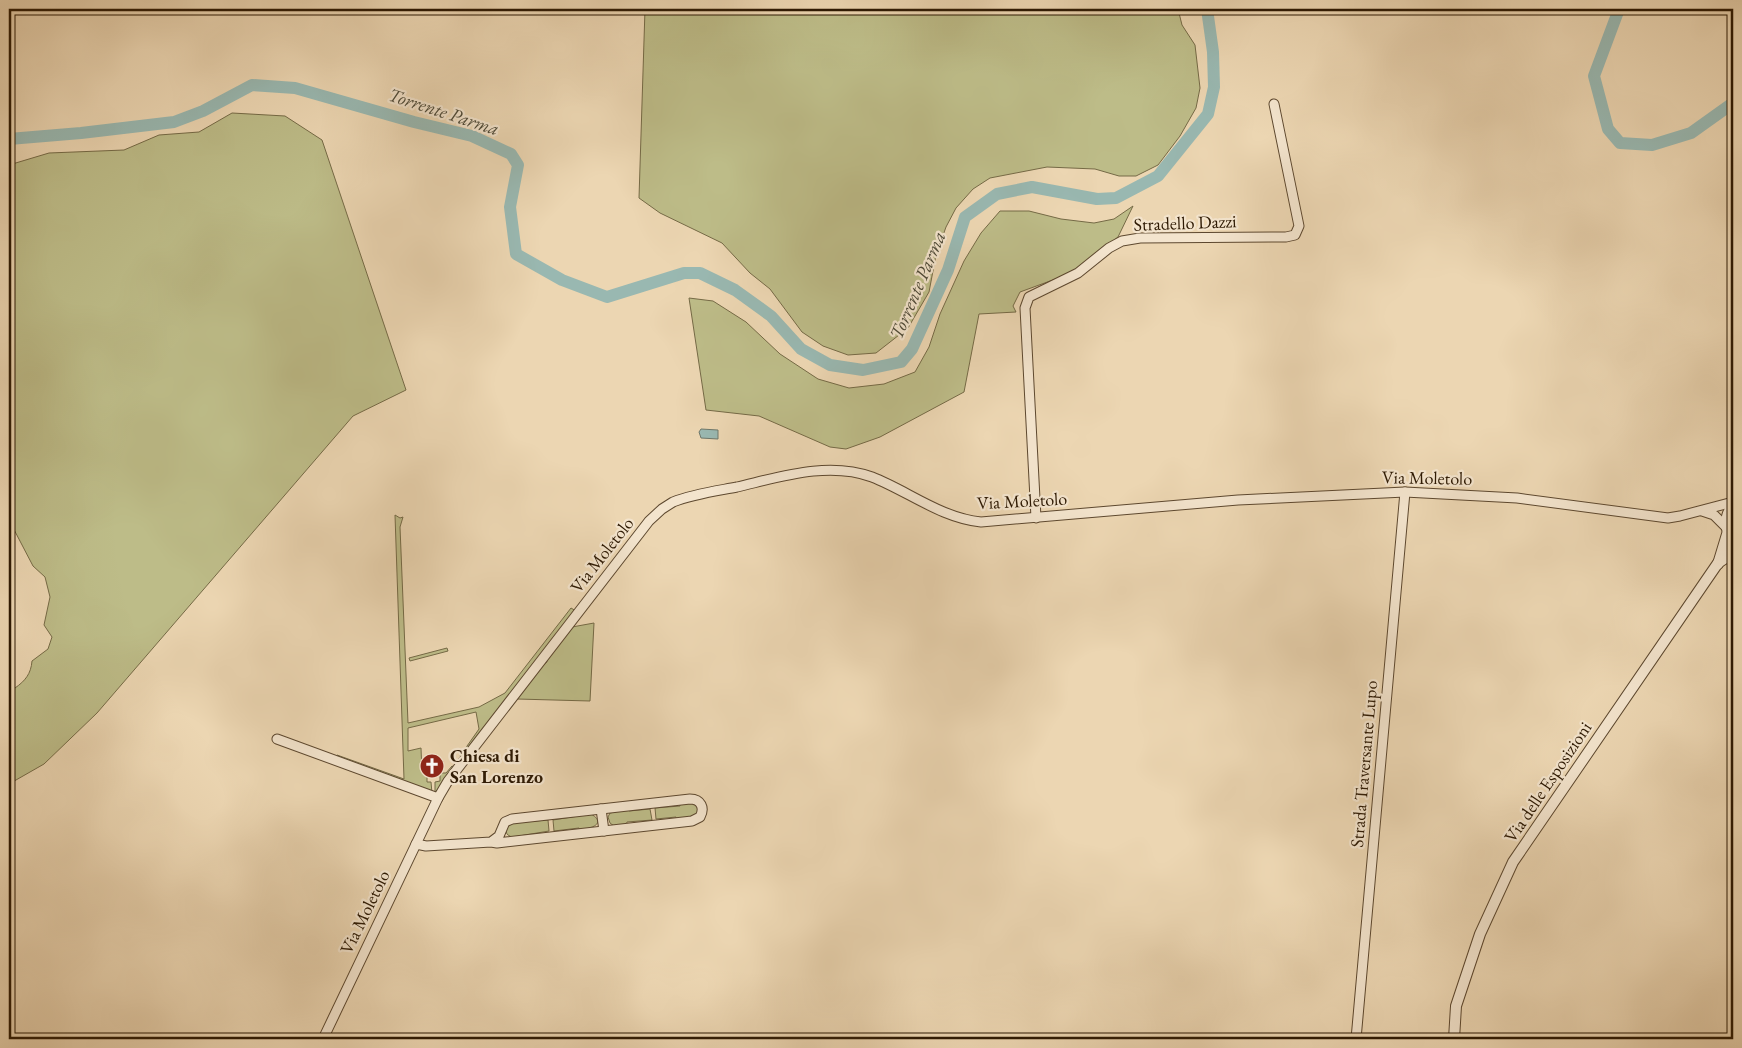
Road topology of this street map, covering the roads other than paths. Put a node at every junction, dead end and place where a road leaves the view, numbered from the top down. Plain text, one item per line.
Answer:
1 (1274, 104) dead end
2 (1405, 492) junction
3 (1733, 503) edge
4 (1702, 511) junction
5 (1036, 518) junction
6 (1727, 532) edge
7 (1733, 553) edge
8 (1717, 564) junction
9 (277, 739) dead end
10 (438, 798) junction
11 (601, 809) junction
12 (502, 829) junction
13 (604, 831) junction
14 (515, 841) junction
15 (491, 842) junction
16 (416, 844) junction
17 (323, 1039) edge
18 (1356, 1039) edge
19 (1454, 1039) edge

1 - 5 street, Stradello Dazzi
2 - 4 street, Via Moletolo
2 - 5 street, Via Moletolo
2 - 18 street, Strada Traversante Lupo
3 - 4 street, Via Moletolo
3 - 6 street, Via Moletolo
4 - 6 street
5 - 10 street, Via Moletolo
6 - 8 street, Via delle Esposizioni
7 - 8 street, Via delle Esposizioni
8 - 19 street, Via delle Esposizioni
9 - 10 street
10 - 16 street, Via Moletolo
11 - 12 street
11 - 13 street
11 - 13 street
12 - 14 street
12 - 15 street
13 - 14 street
14 - 15 street
15 - 16 street
16 - 17 street, Via Moletolo

